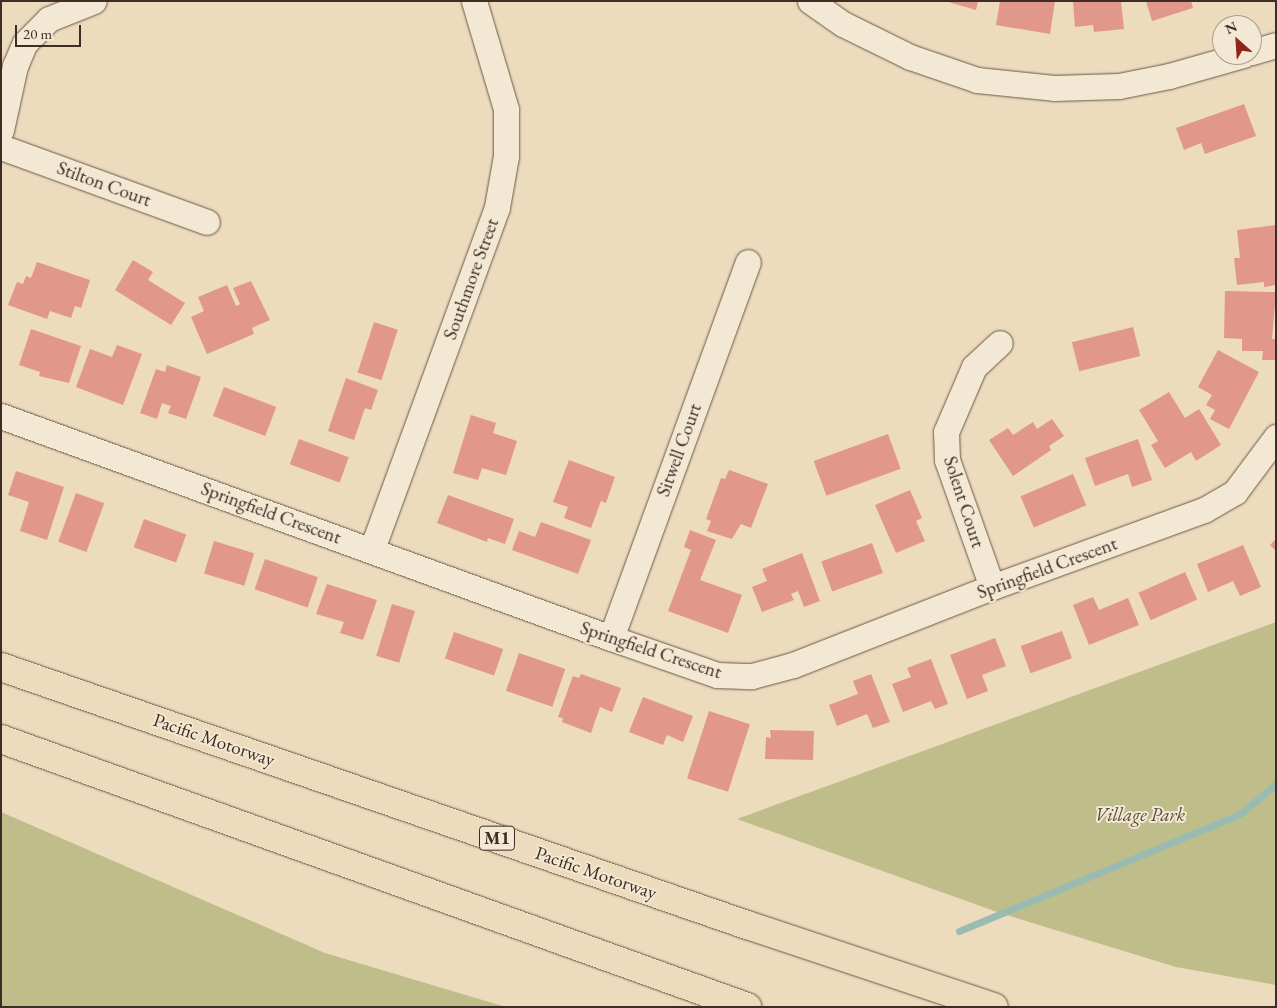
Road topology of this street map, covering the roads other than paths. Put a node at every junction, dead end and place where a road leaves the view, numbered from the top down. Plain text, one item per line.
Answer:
1 (94, 1) edge
2 (474, 1) edge
3 (810, 1) edge
4 (1212, 64) edge
5 (1, 130) edge
6 (1, 147) edge
7 (207, 222) dead end
8 (748, 262) dead end
9 (1000, 343) dead end
10 (1, 416) edge
11 (1276, 437) edge
12 (372, 549) junction
13 (992, 587) junction
14 (611, 638) junction
15 (1, 667) edge
16 (1, 738) edge
17 (747, 1007) edge
18 (994, 1007) edge

1 - 5 street
2 - 12 street, Southmore Street
3 - 4 street
6 - 7 street, Stilton Court
8 - 14 street, Sitwell Court
9 - 13 street, Solent Court
10 - 12 street, Springfield Crescent
11 - 13 street, Springfield Crescent
12 - 14 street, Springfield Crescent
13 - 14 street, Springfield Crescent
15 - 18 highway, Pacific Motorway / M1
16 - 17 highway

